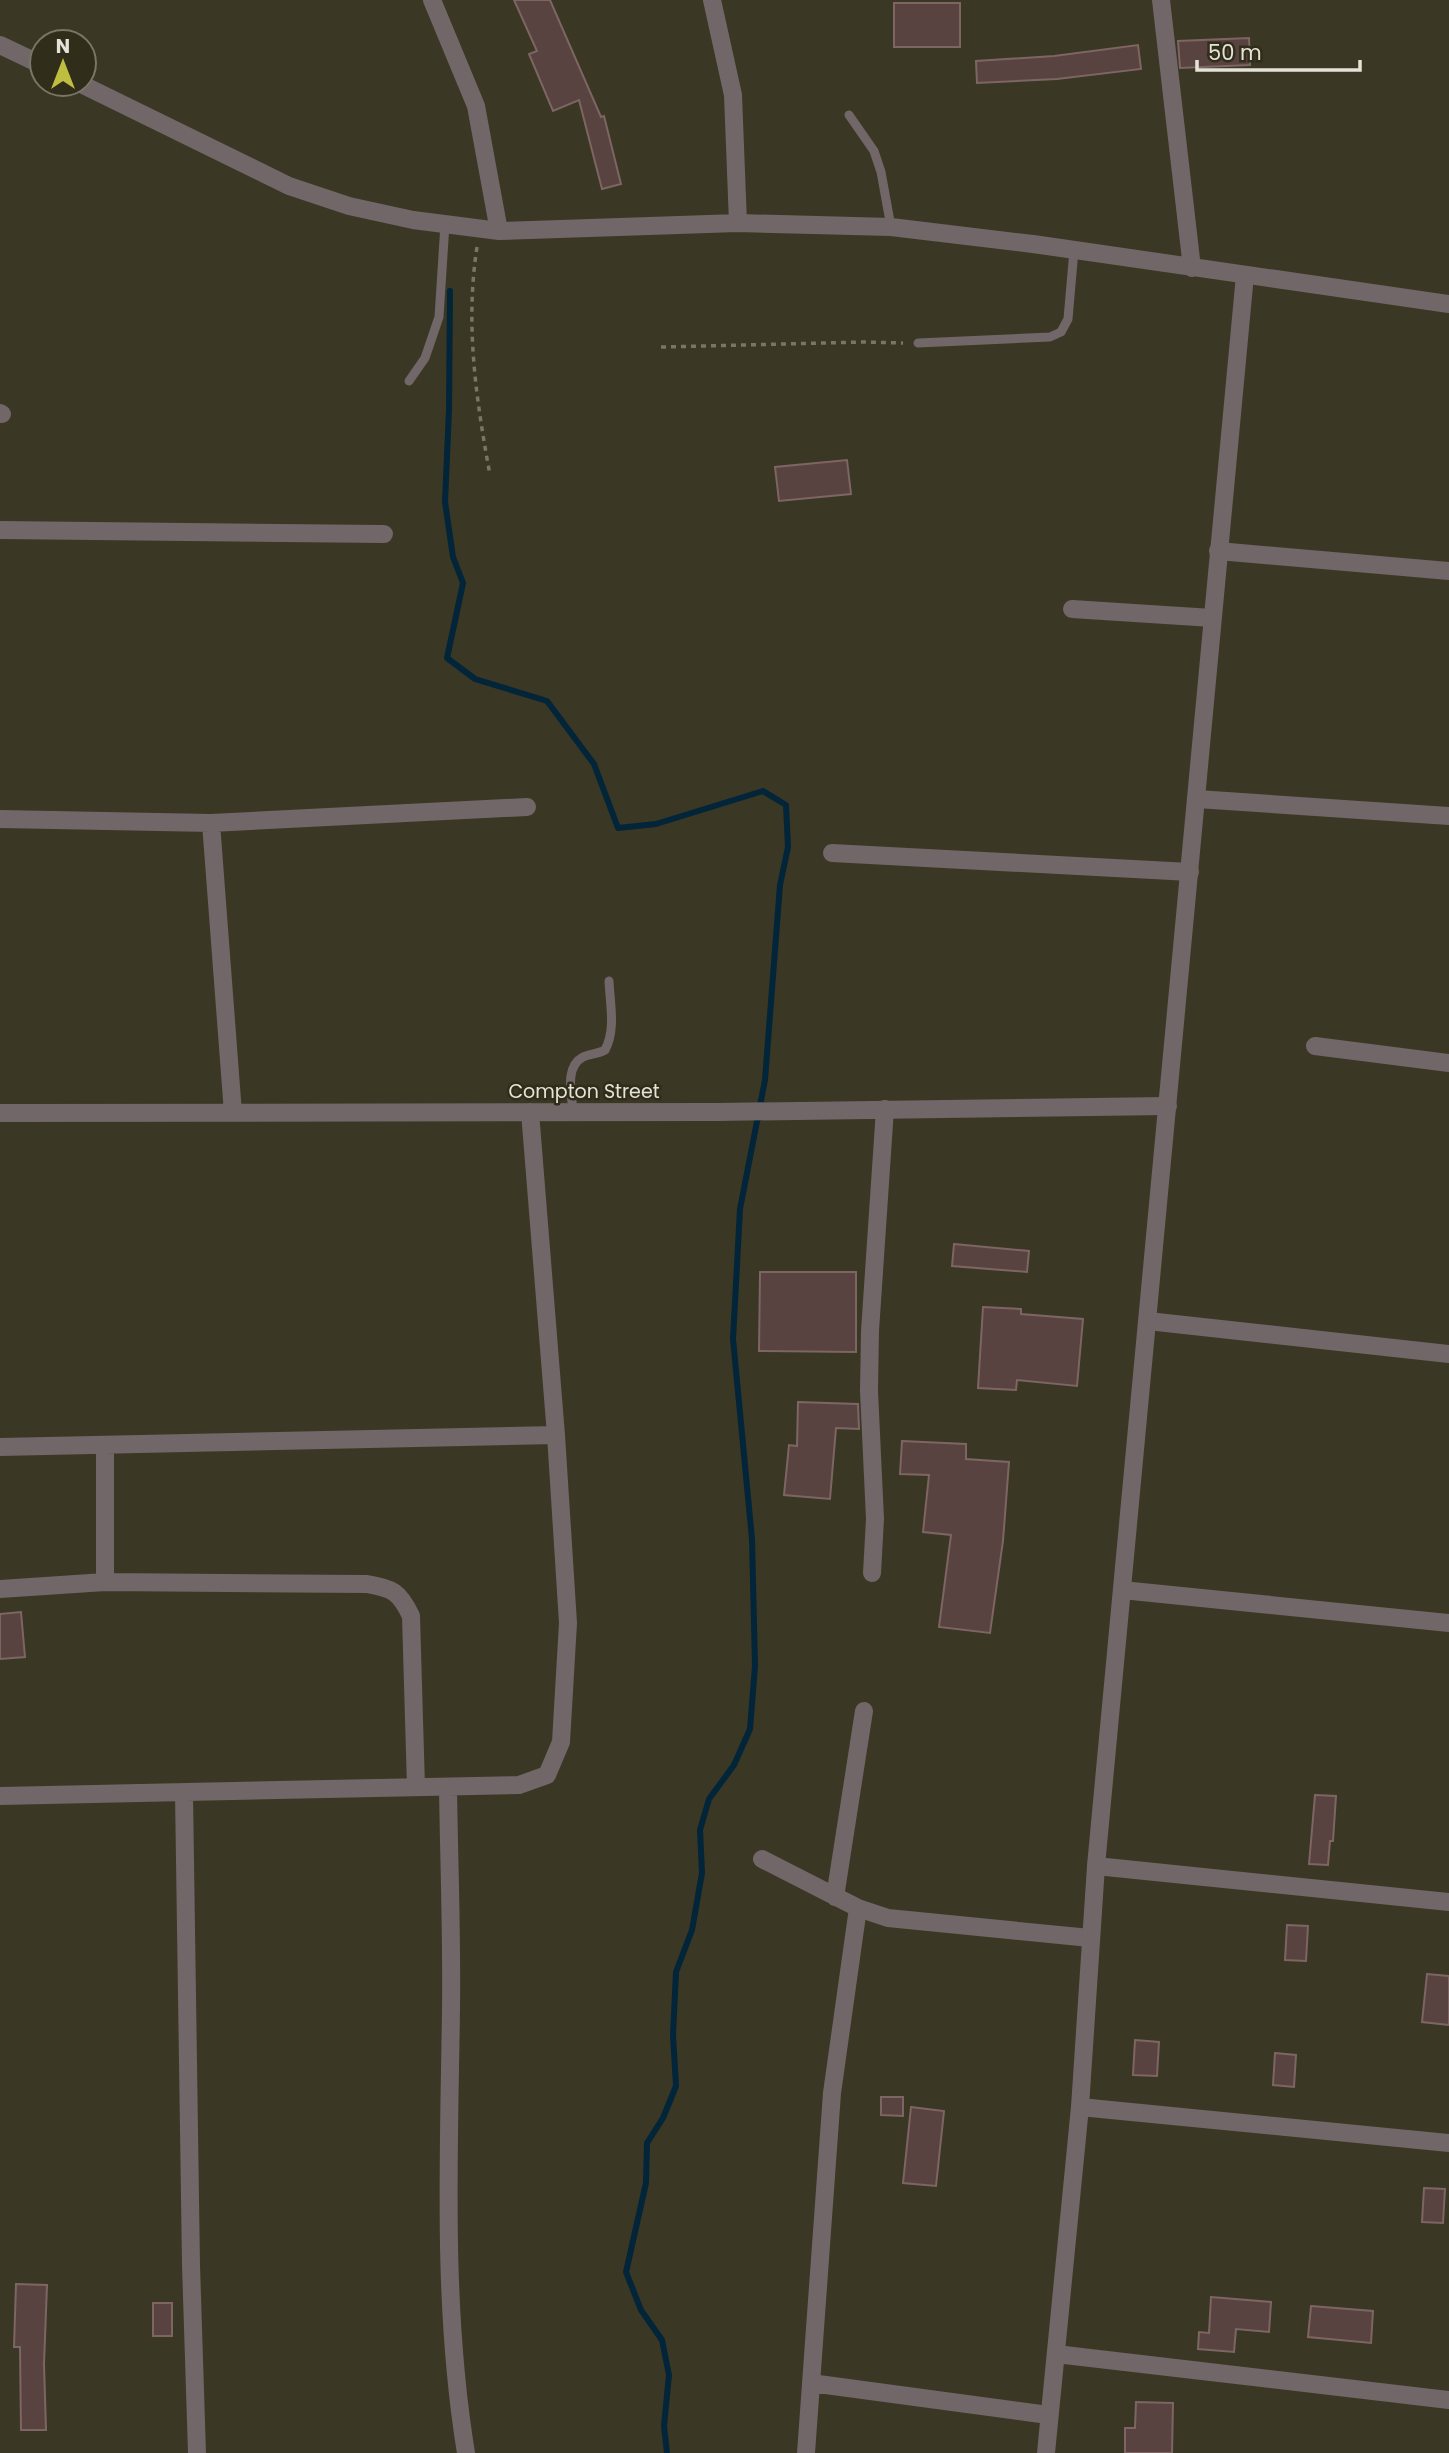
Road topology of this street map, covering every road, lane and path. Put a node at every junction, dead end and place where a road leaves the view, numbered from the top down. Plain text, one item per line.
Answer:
1 (432, 0) edge
2 (712, 0) edge
3 (1161, 0) edge
4 (0, 45) edge
5 (28, 58) edge
6 (98, 92) edge
7 (849, 115) dead end
8 (738, 223) junction
9 (445, 224) junction
10 (891, 228) junction
11 (480, 229) junction
12 (499, 231) junction
13 (1074, 250) junction
14 (1192, 268) junction
15 (1245, 275) junction
16 (1449, 304) edge
17 (918, 344) joint
18 (660, 347) dead end
19 (409, 381) dead end
20 (490, 475) dead end
21 (0, 530) edge
22 (384, 534) dead end
23 (1218, 551) junction
24 (1449, 571) edge
25 (1072, 609) dead end
26 (1212, 618) junction
27 (1196, 799) junction
28 (527, 807) dead end
29 (1449, 816) edge
30 (0, 819) edge
31 (211, 823) junction
32 (832, 853) dead end
33 (1190, 872) junction
34 (609, 981) dead end
35 (1315, 1046) dead end
36 (1449, 1063) edge
37 (1168, 1106) junction
38 (885, 1109) junction
39 (530, 1112) junction
40 (573, 1112) junction
41 (0, 1113) edge
42 (233, 1113) junction
43 (1147, 1321) junction
44 (1449, 1354) edge
45 (556, 1435) junction
46 (105, 1446) junction
47 (0, 1447) edge
48 (872, 1573) dead end
49 (105, 1582) junction
50 (0, 1589) edge
51 (1122, 1590) junction
52 (1449, 1623) edge
53 (864, 1711) dead end
54 (416, 1787) junction
55 (448, 1787) junction
56 (184, 1793) junction
57 (0, 1796) edge
58 (762, 1859) dead end
59 (1096, 1866) junction
60 (835, 1897) junction
61 (1449, 1902) edge
62 (858, 1909) junction
63 (1090, 1938) junction
64 (1080, 2107) junction
65 (1449, 2143) edge
66 (1056, 2354) junction
67 (811, 2383) junction
68 (1449, 2400) edge
69 (1048, 2415) junction
70 (197, 2453) edge
71 (466, 2453) edge
72 (806, 2453) edge
73 (1046, 2453) edge

1 - 12 street
2 - 8 street
3 - 14 street
4 - 5 street
6 - 9 street
7 - 10 lane
8 - 10 street
8 - 12 street
9 - 11 street
9 - 19 lane
10 - 13 street
11 - 12 street
11 - 20 path
13 - 14 street
13 - 17 lane
14 - 15 street
15 - 16 street
15 - 23 street
17 - 18 path
21 - 22 street
23 - 24 street
23 - 26 street
25 - 26 street
26 - 27 street
27 - 29 street
27 - 33 street
28 - 31 street
30 - 31 street
31 - 42 street
32 - 33 street
33 - 37 street
34 - 40 lane
35 - 36 street
37 - 38 street, Compton Street
37 - 43 street
38 - 40 street, Compton Street
38 - 48 street
39 - 40 street, Compton Street
39 - 42 street, Compton Street
39 - 45 street
41 - 42 street, Compton Street
43 - 44 street
43 - 51 street
45 - 46 street
45 - 55 street
46 - 47 street
46 - 49 street
49 - 50 street
49 - 54 street
51 - 52 street
51 - 59 street
53 - 60 street
54 - 55 street
54 - 56 street
55 - 71 street
56 - 57 street
56 - 70 street
58 - 60 street
59 - 61 street
59 - 63 street
60 - 62 street
62 - 63 street
62 - 67 street
63 - 64 street
64 - 65 street
64 - 66 street
66 - 68 street
66 - 69 street
67 - 69 street
67 - 72 street
69 - 73 street

